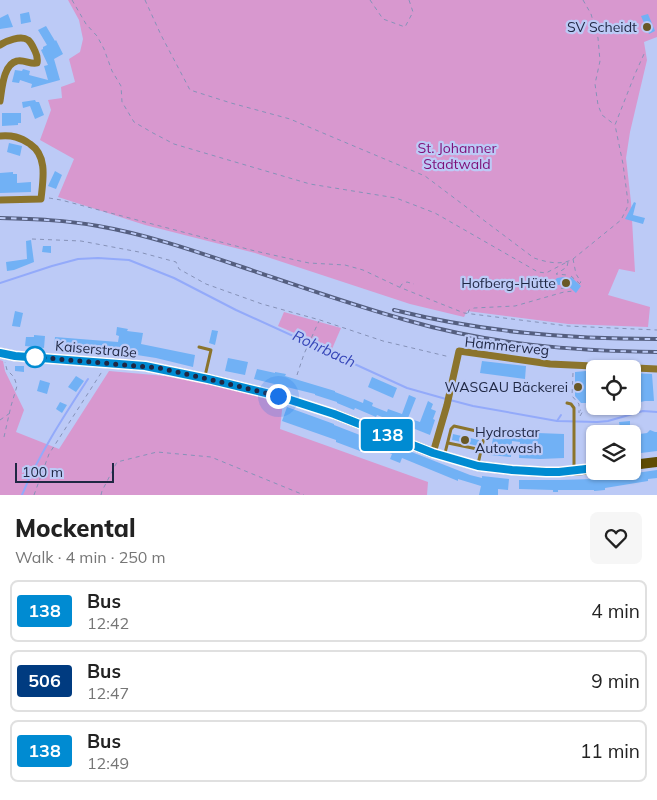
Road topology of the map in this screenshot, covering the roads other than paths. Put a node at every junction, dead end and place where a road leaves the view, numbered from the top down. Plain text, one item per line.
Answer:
1 (0, 46) edge
2 (0, 101) edge
3 (0, 136) edge
4 (0, 200) edge
5 (199, 347) dead end
6 (2, 353) edge
7 (657, 369) edge
8 (204, 378) junction
9 (567, 403) dead end
10 (448, 442) junction
11 (482, 450) junction
12 (433, 453) junction
13 (444, 456) junction
14 (657, 462) edge
15 (641, 464) edge
16 (478, 466) junction
17 (586, 469) edge
18 (574, 471) junction

1 - 2 street
3 - 4 street
5 - 8 lane
6 - 8 main road, Kaiserstraße
7 - 12 street, Hammerweg
8 - 12 main road, Kaiserstraße
9 - 18 lane
10 - 11 lane
10 - 11 lane
10 - 13 lane
11 - 16 lane
12 - 13 main road, Kaiserstraße
13 - 16 main road, Kaiserstraße
14 - 15 main road
16 - 18 main road, Kaiserstraße
17 - 18 main road, Kaiserstraße

